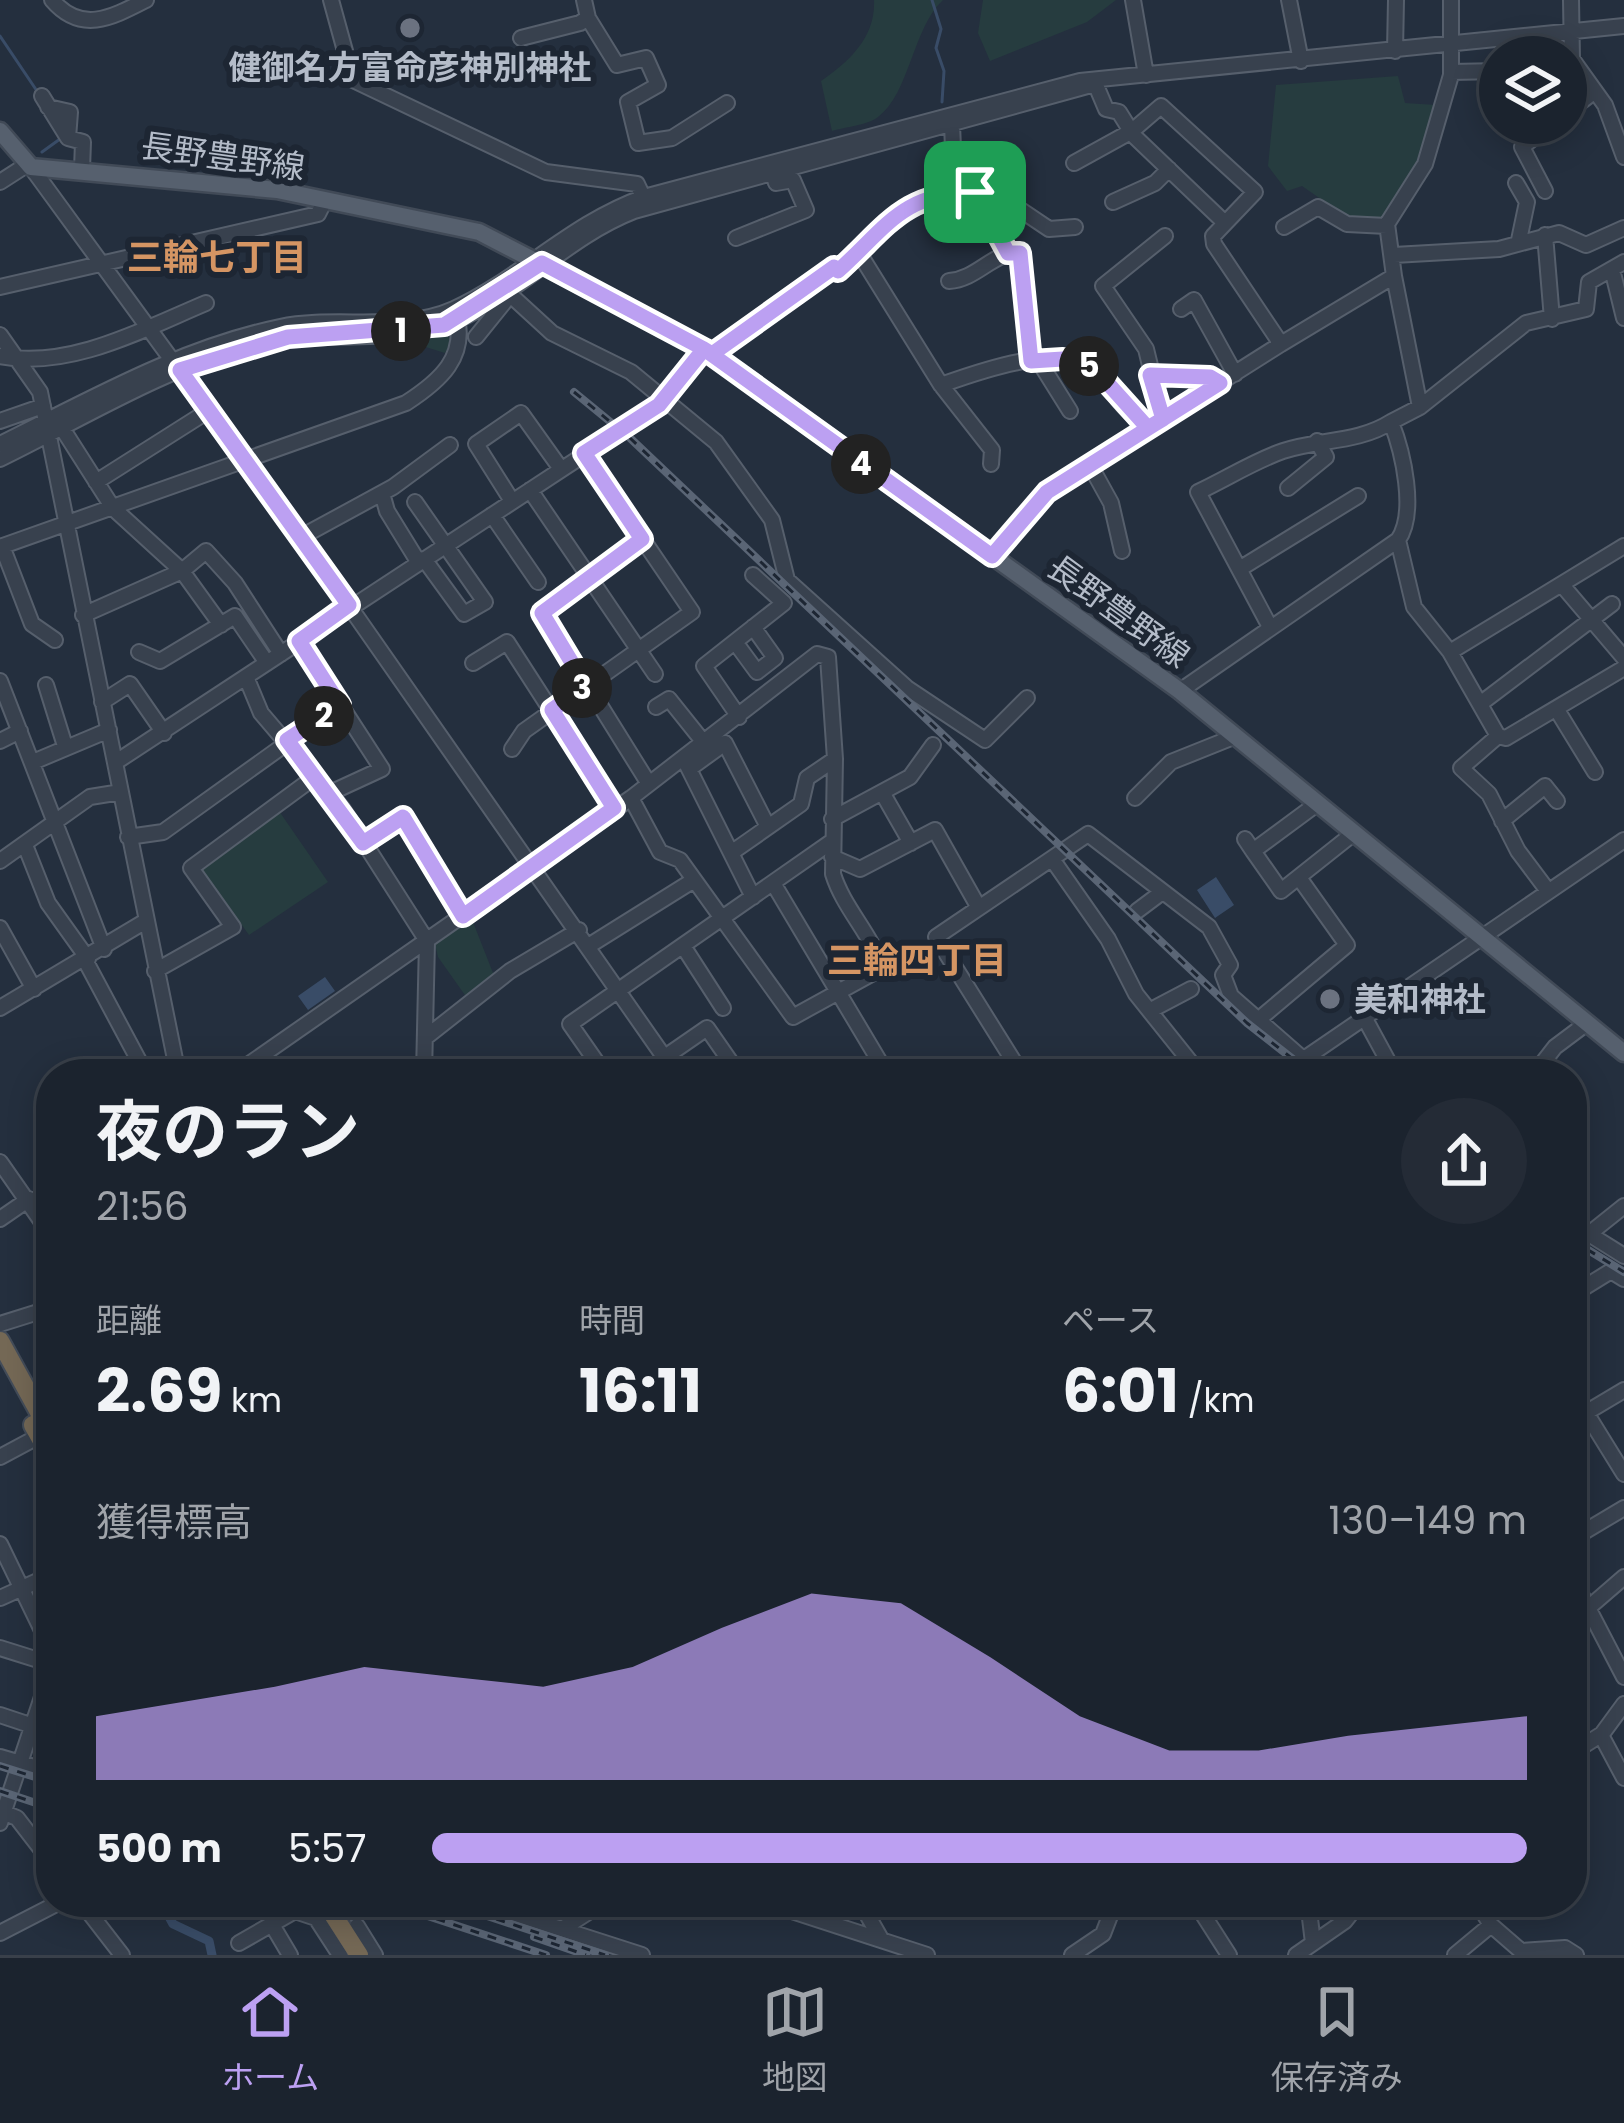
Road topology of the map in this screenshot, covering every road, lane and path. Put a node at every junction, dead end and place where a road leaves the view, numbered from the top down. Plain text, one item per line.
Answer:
1 (52, 0) edge
2 (146, 0) edge
3 (331, 0) edge
4 (584, 0) edge
5 (1132, 0) edge
6 (1289, 0) edge
7 (1396, 0) edge
8 (1450, 0) edge
9 (1571, 0) edge
10 (587, 18) junction
11 (1624, 26) edge
12 (1572, 31) junction
13 (1571, 36) edge
14 (521, 38) dead end
15 (1451, 44) junction
16 (1395, 51) junction
17 (1301, 61) junction
18 (1451, 71) junction
19 (1479, 71) edge
20 (1146, 75) junction
21 (1587, 81) edge
22 (1095, 83) junction
23 (1595, 91) junction
24 (1587, 97) edge
25 (45, 102) dead end
26 (727, 103) dead end
27 (952, 125) junction
28 (0, 131) edge
29 (1132, 131) junction
30 (1526, 144) edge
31 (1624, 157) edge
32 (1074, 164) dead end
33 (30, 166) junction
34 (82, 169) junction
35 (1169, 170) junction
36 (772, 173) junction
37 (0, 182) edge
38 (1516, 183) dead end
39 (1545, 190) dead end
40 (975, 192) junction
41 (956, 193) junction
42 (325, 200) junction
43 (645, 202) junction
44 (1113, 202) dead end
45 (1225, 223) junction
46 (1387, 226) junction
47 (1075, 227) dead end
48 (1284, 227) dead end
49 (1624, 228) edge
50 (1165, 236) dead end
51 (1546, 236) junction
52 (736, 238) dead end
53 (1519, 240) junction
54 (859, 253) junction
55 (1008, 253) junction
56 (1394, 255) junction
57 (536, 261) junction
58 (99, 263) junction
59 (1618, 265) edge
60 (1394, 276) junction
61 (949, 281) dead end
62 (0, 286) edge
63 (507, 292) junction
64 (206, 303) dead end
65 (1181, 309) dead end
66 (457, 314) junction
67 (1624, 318) edge
68 (1552, 319) junction
69 (148, 328) junction
70 (0, 335) edge
71 (476, 337) dead end
72 (1281, 344) junction
73 (708, 351) junction
74 (0, 356) edge
75 (21, 360) junction
76 (1035, 362) junction
77 (177, 365) junction
78 (1235, 374) junction
79 (1150, 375) junction
80 (1220, 383) junction
81 (941, 385) junction
82 (665, 399) junction
83 (1420, 407) junction
84 (208, 411) junction
85 (1070, 411) dead end
86 (1163, 419) junction
87 (0, 421) edge
88 (1390, 422) junction
89 (50, 423) junction
90 (1148, 428) junction
91 (1317, 441) junction
92 (0, 444) edge
93 (450, 445) dead end
94 (584, 453) junction
95 (0, 459) edge
96 (245, 461) junction
97 (991, 464) dead end
98 (1090, 465) junction
99 (560, 469) junction
100 (96, 482) junction
101 (1288, 488) dead end
102 (530, 490) junction
103 (382, 493) junction
104 (1358, 496) dead end
105 (512, 501) junction
106 (415, 502) dead end
107 (113, 508) junction
108 (492, 515) junction
109 (65, 524) junction
110 (301, 537) junction
111 (642, 539) junction
112 (1398, 540) junction
113 (1, 546) edge
114 (1624, 546) edge
115 (443, 547) junction
116 (1121, 551) dead end
117 (992, 556) junction
118 (422, 561) junction
119 (1241, 568) junction
120 (182, 571) junction
121 (753, 575) dead end
122 (590, 578) junction
123 (538, 582) dead end
124 (1562, 585) junction
125 (1612, 604) dead end
126 (349, 605) junction
127 (83, 615) junction
128 (1592, 620) junction
129 (221, 625) junction
130 (753, 627) junction
131 (1270, 627) junction
132 (55, 640) dead end
133 (299, 641) junction
134 (735, 642) junction
135 (638, 649) junction
136 (139, 652) dead end
137 (1450, 652) junction
138 (274, 658) junction
139 (1624, 658) edge
140 (772, 660) junction
141 (473, 663) dead end
142 (1624, 668) edge
143 (655, 674) dead end
144 (247, 676) junction
145 (785, 679) junction
146 (0, 681) edge
147 (46, 685) dead end
148 (586, 686) junction
149 (1180, 691) junction
150 (1027, 698) dead end
151 (102, 702) junction
152 (1480, 704) junction
153 (340, 705) junction
154 (656, 706) dead end
155 (552, 710) junction
156 (1557, 710) junction
157 (740, 717) junction
158 (109, 730) junction
159 (20, 731) junction
160 (164, 733) junction
161 (1236, 736) junction
162 (1498, 736) junction
163 (287, 740) junction
164 (0, 741) edge
165 (705, 744) junction
166 (933, 745) dead end
167 (64, 746) junction
168 (512, 749) dead end
169 (835, 759) junction
170 (33, 762) junction
171 (116, 762) junction
172 (687, 764) junction
173 (1594, 772) dead end
174 (316, 776) junction
175 (649, 784) junction
176 (121, 792) junction
177 (330, 794) junction
178 (884, 794) junction
179 (631, 798) junction
180 (1135, 798) dead end
181 (1557, 801) dead end
182 (1318, 803) junction
183 (614, 808) junction
184 (832, 819) junction
185 (1502, 820) junction
186 (56, 824) junction
187 (767, 827) junction
188 (1354, 833) junction
189 (128, 837) junction
190 (1624, 840) edge
191 (363, 843) junction
192 (910, 843) junction
193 (25, 845) junction
194 (831, 850) junction
195 (731, 853) junction
196 (1052, 860) junction
197 (0, 861) edge
198 (534, 866) junction
199 (1300, 879) junction
200 (694, 880) junction
201 (773, 884) junction
202 (1548, 891) junction
203 (1161, 893) junction
204 (753, 897) junction
205 (979, 908) junction
206 (1138, 911) dead end
207 (463, 916) junction
208 (722, 919) junction
209 (144, 922) junction
210 (0, 928) edge
211 (579, 930) junction
212 (1478, 938) junction
213 (427, 941) junction
214 (590, 946) junction
215 (683, 946) junction
216 (104, 949) junction
217 (87, 959) junction
218 (155, 971) junction
219 (34, 989) junction
220 (1191, 989) dead end
221 (621, 990) junction
222 (836, 996) junction
223 (0, 1008) edge
224 (723, 1008) dead end
225 (1153, 1009) junction
226 (1364, 1017) junction
227 (1258, 1020) junction
228 (1587, 1023) junction
229 (425, 1038) junction
230 (1624, 1053) edge
231 (665, 1058) joint
232 (138, 1059) edge
233 (175, 1059) edge
234 (257, 1059) edge
235 (424, 1059) edge
236 (594, 1059) edge
237 (729, 1059) edge
238 (876, 1059) edge
239 (1012, 1059) edge
240 (1189, 1059) edge
241 (1303, 1059) joint
242 (1387, 1059) edge
243 (1546, 1059) edge
244 (0, 1162) edge
245 (28, 1199) junction
246 (1624, 1206) edge
247 (36, 1212) edge
248 (0, 1220) edge
249 (1624, 1256) edge
250 (1624, 1279) edge
251 (1587, 1285) edge
252 (36, 1313) edge
253 (0, 1324) edge
254 (0, 1341) edge
255 (0, 1367) edge
256 (1624, 1390) edge
257 (1587, 1412) edge
258 (36, 1413) edge
259 (36, 1419) edge
260 (1587, 1426) edge
261 (36, 1438) edge
262 (1624, 1441) edge
263 (1609, 1449) junction
264 (0, 1456) edge
265 (1624, 1474) edge
266 (1624, 1508) edge
267 (1587, 1531) edge
268 (0, 1544) edge
269 (1624, 1577) edge
270 (36, 1582) edge
271 (21, 1588) junction
272 (0, 1598) edge
273 (1587, 1603) edge
274 (1589, 1607) junction
275 (36, 1618) edge
276 (0, 1648) edge
277 (36, 1661) edge
278 (1624, 1677) edge
279 (1624, 1704) edge
280 (36, 1710) edge
281 (0, 1715) edge
282 (31, 1725) junction
283 (36, 1727) edge
284 (1601, 1735) junction
285 (1587, 1744) edge
286 (0, 1757) edge
287 (19, 1762) junction
288 (36, 1767) edge
289 (1624, 1778) edge
290 (1, 1816) edge
291 (36, 1842) edge
292 (36, 1914) edge
293 (93, 1917) edge
294 (280, 1917) edge
295 (312, 1917) edge
296 (335, 1917) edge
297 (524, 1917) edge
298 (581, 1917) edge
299 (811, 1917) edge
300 (869, 1917) edge
301 (1109, 1917) edge
302 (1205, 1917) edge
303 (1310, 1917) edge
304 (1348, 1917) edge
305 (1487, 1917) edge
306 (271, 1923) junction
307 (1491, 1924) junction
308 (357, 1926) dead end
309 (562, 1929) junction
310 (0, 1933) edge
311 (882, 1940) junction
312 (239, 1943) dead end
313 (1313, 1943) junction
314 (122, 1955) edge
315 (290, 1955) edge
316 (340, 1955) edge
317 (359, 1955) edge
318 (375, 1955) edge
319 (642, 1955) edge
320 (927, 1955) edge
321 (1072, 1955) edge
322 (1229, 1955) edge
323 (1296, 1955) edge
324 (1455, 1955) edge
325 (1576, 1955) edge

1 - 2 street
3 - 43 street
4 - 10 street
5 - 20 street
6 - 17 street
7 - 16 street
8 - 15 street
9 - 12 street
10 - 14 street
10 - 26 street
11 - 12 street
12 - 13 street
12 - 15 street
15 - 16 street
15 - 18 street
16 - 17 street
17 - 20 street
18 - 19 street
18 - 46 street
20 - 22 street
21 - 23 street
22 - 27 street
22 - 29 street
22 - 43 street
23 - 24 street
23 - 31 street
25 - 34 street
27 - 36 street
27 - 41 street
28 - 33 main road
29 - 32 street
29 - 35 street
29 - 45 street
30 - 39 street
33 - 34 main road, 長野豊野線
33 - 37 street
33 - 58 street
34 - 42 main road, 長野豊野線
35 - 44 street
35 - 45 street
36 - 43 street
36 - 52 street
38 - 53 street
40 - 41 street
40 - 47 street
40 - 55 street
41 - 54 street
42 - 57 main road, 長野豊野線
42 - 58 street
43 - 57 street
45 - 72 street
46 - 48 street
46 - 56 street
49 - 51 street
50 - 79 street
51 - 53 street
51 - 68 street
53 - 56 street
54 - 73 street
54 - 81 street
55 - 61 street
55 - 76 street
56 - 60 street
57 - 63 street
57 - 66 street
57 - 73 main road, 長野豊野線
58 - 62 street
58 - 69 street
59 - 67 street
59 - 68 street
60 - 72 street
60 - 83 street
63 - 66 street
63 - 71 street
63 - 82 street
64 - 69 street
65 - 78 street
66 - 77 street
66 - 96 street
68 - 83 street
69 - 75 street
69 - 77 street
70 - 75 street
72 - 78 street
73 - 82 street
73 - 117 main road, 長野豊野線
74 - 75 street
75 - 89 street
76 - 81 street
76 - 85 street
76 - 90 street
77 - 84 street
77 - 89 street
78 - 80 street
79 - 80 street
79 - 86 street
80 - 86 street
81 - 97 street
82 - 94 street, bridge
82 - 150 street
83 - 88 street
84 - 96 street
84 - 100 street
86 - 90 street
87 - 89 street
88 - 91 street
88 - 112 street
89 - 92 street
89 - 95 street
89 - 100 street
89 - 109 street
90 - 98 street
91 - 101 street
91 - 119 street
93 - 103 street
94 - 99 street
94 - 111 street
96 - 107 street
96 - 110 street
98 - 116 street
98 - 117 street
99 - 102 street
99 - 105 street
100 - 107 street
102 - 105 street
102 - 122 street
103 - 110 street
103 - 118 street
104 - 119 street
105 - 108 street
106 - 115 street
107 - 109 street
107 - 120 street
108 - 115 street
108 - 123 street
109 - 113 street
109 - 127 street
110 - 126 street
111 - 122 street
111 - 135 street
112 - 131 street
112 - 137 street
113 - 132 street
114 - 124 street
115 - 118 street
115 - 118 street
117 - 149 main road, 長野豊野線
118 - 126 street
119 - 131 street
120 - 127 street
120 - 129 street
120 - 138 street
121 - 130 street
122 - 135 street
122 - 148 street
124 - 128 street
124 - 137 street
125 - 128 street
126 - 133 street
126 - 198 street
127 - 151 street
128 - 139 street
128 - 152 street
129 - 136 street
129 - 138 street
130 - 134 street
130 - 140 street
131 - 149 street
133 - 138 street
133 - 153 street
134 - 140 street
134 - 157 street
135 - 143 street
135 - 148 street
137 - 152 street
138 - 144 street
140 - 145 street
141 - 155 street
142 - 156 street
144 - 160 street
144 - 163 street
145 - 157 street
145 - 169 street
146 - 159 street
147 - 167 street
148 - 155 street
148 - 175 street
149 - 161 main road, 長野豊野線
151 - 158 street
151 - 160 street
152 - 162 street
153 - 163 street
153 - 177 street
154 - 165 street
155 - 168 street
155 - 183 street
156 - 162 street
156 - 173 street
157 - 165 street
158 - 167 street
158 - 171 street
159 - 164 street
159 - 170 street
160 - 171 street
161 - 180 street
161 - 182 main road, 長野豊野線
162 - 185 street
163 - 174 street
163 - 189 street
165 - 172 street
166 - 178 street
167 - 170 street
169 - 184 street
169 - 187 street
170 - 186 street
171 - 176 street
172 - 175 street
172 - 187 street
172 - 195 street
174 - 177 street
174 - 218 street
175 - 179 street
176 - 186 street
176 - 189 street
177 - 191 street
178 - 184 street
178 - 192 street
179 - 183 street
179 - 200 street
181 - 185 street
182 - 188 main road, 長野豊野線
182 - 199 street
183 - 198 street
184 - 194 street
185 - 202 street
186 - 193 street
186 - 216 street
187 - 195 street
188 - 199 street
188 - 212 main road, 長野豊野線
189 - 209 street
190 - 202 street
191 - 207 street
191 - 213 street
192 - 194 street
192 - 205 street
193 - 197 street
193 - 217 street
194 - 201 street
194 - 222 street
195 - 204 street
196 - 203 street
196 - 205 street
196 - 225 street
198 - 207 street
198 - 211 street
199 - 227 street
200 - 208 street
200 - 214 street
201 - 204 street
201 - 222 street
202 - 212 street
203 - 206 street
203 - 227 street
204 - 208 street
205 - 239 street
207 - 213 street
208 - 215 street
208 - 222 street
209 - 216 street
209 - 218 street
210 - 219 street
211 - 214 street
211 - 229 street
212 - 226 street
212 - 228 main road, 長野豊野線
213 - 229 street
213 - 234 street
214 - 221 street
215 - 221 street
215 - 224 street
216 - 217 street
217 - 219 street
217 - 232 street
218 - 233 street
219 - 223 street
220 - 225 street
221 - 231 street
221 - 236 street
222 - 238 street
225 - 240 street
226 - 241 street
226 - 242 street
227 - 241 street
228 - 230 main road, 長野豊野線
228 - 243 street
229 - 235 street
231 - 237 street
244 - 245 street
245 - 247 street
245 - 248 street
246 - 249 street
250 - 251 street
252 - 253 street
254 - 258 highway
255 - 259 highway
256 - 257 street
260 - 263 street
261 - 264 street
262 - 263 street
263 - 265 street
266 - 267 street
268 - 271 street
269 - 274 street
270 - 271 street
271 - 272 street
271 - 275 street
273 - 274 street
274 - 278 street
276 - 277 street
279 - 284 street
280 - 282 street
281 - 282 street
282 - 283 street
282 - 287 street
284 - 285 street
284 - 289 street
286 - 287 street
287 - 288 street
287 - 290 street
290 - 291 street
292 - 310 street
293 - 314 street
294 - 306 street
295 - 316 street
296 - 317 highway
297 - 309 street
298 - 309 street
299 - 311 street
300 - 311 street
301 - 321 street
302 - 322 street
303 - 313 street
304 - 313 street
305 - 307 street
306 - 312 street
306 - 315 street
307 - 324 street
307 - 325 street
308 - 318 street
309 - 319 street
311 - 320 street
313 - 323 street

